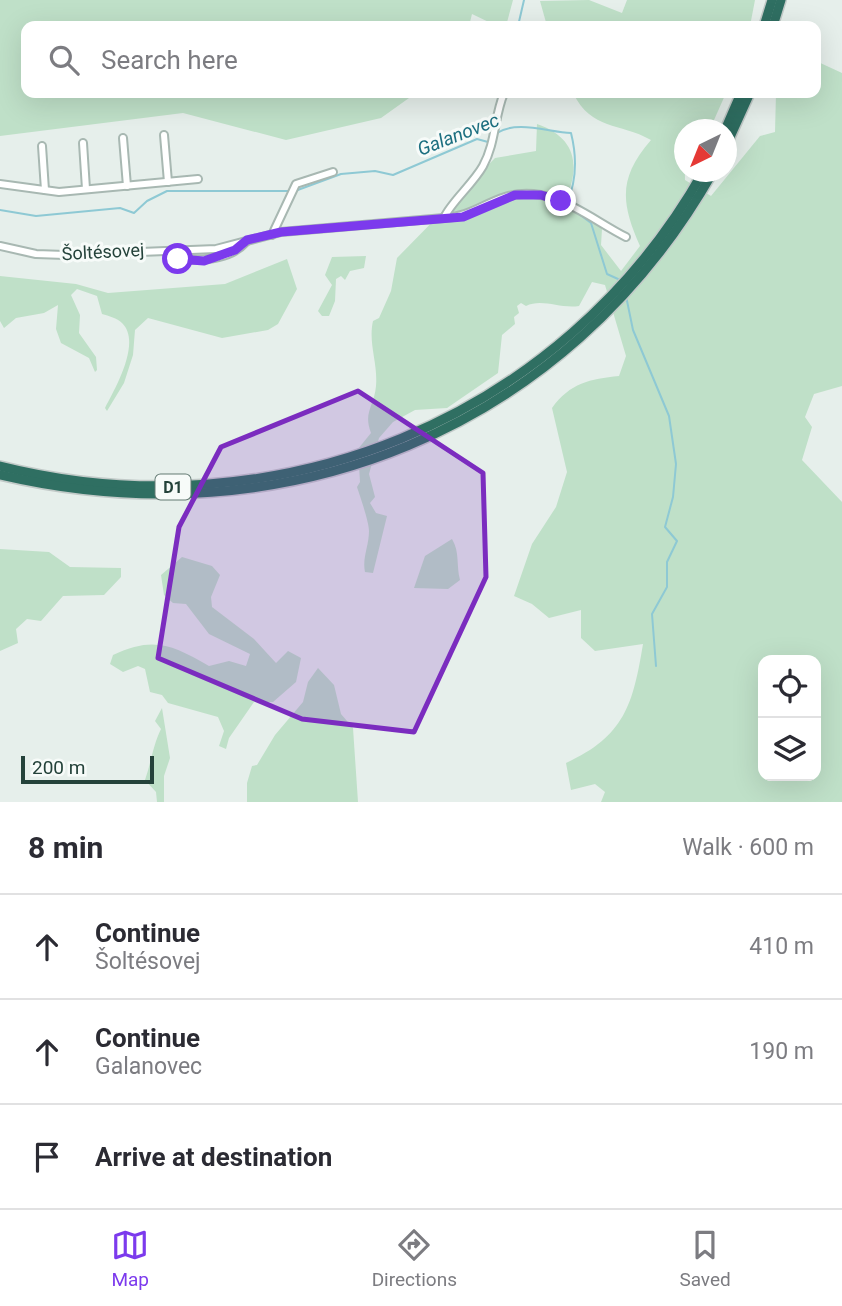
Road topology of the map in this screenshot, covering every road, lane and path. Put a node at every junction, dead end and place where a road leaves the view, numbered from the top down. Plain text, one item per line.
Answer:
1 (775, 4) edge
2 (766, 21) edge
3 (502, 98) edge
4 (739, 98) edge
5 (748, 98) edge
6 (730, 119) edge
7 (737, 122) edge
8 (164, 135) dead end
9 (123, 138) dead end
10 (83, 142) dead end
11 (42, 146) dead end
12 (332, 172) dead end
13 (198, 179) dead end
14 (168, 182) junction
15 (699, 182) edge
16 (705, 182) edge
17 (0, 184) edge
18 (127, 186) junction
19 (86, 189) junction
20 (45, 190) junction
21 (693, 198) junction
22 (444, 218) junction
23 (272, 235) junction
24 (626, 237) dead end
25 (247, 240) junction
26 (0, 246) edge
27 (178, 259) dead end
28 (344, 464) junction
29 (0, 466) edge
30 (0, 475) edge

1 - 2 highway
3 - 22 street
4 - 6 highway
5 - 7 highway
8 - 14 street
9 - 18 street
10 - 19 street
11 - 20 street
12 - 23 street
13 - 14 street
14 - 18 street
15 - 21 highway, D1
16 - 21 highway, D1
17 - 20 street
18 - 19 street
19 - 20 street
21 - 28 highway, D1
22 - 23 street, Šoltésovej
22 - 24 street
23 - 25 street, Šoltésovej
25 - 26 street, Šoltésovej
25 - 27 street, Šoltésovej
28 - 29 highway, D1
28 - 30 highway, D1

